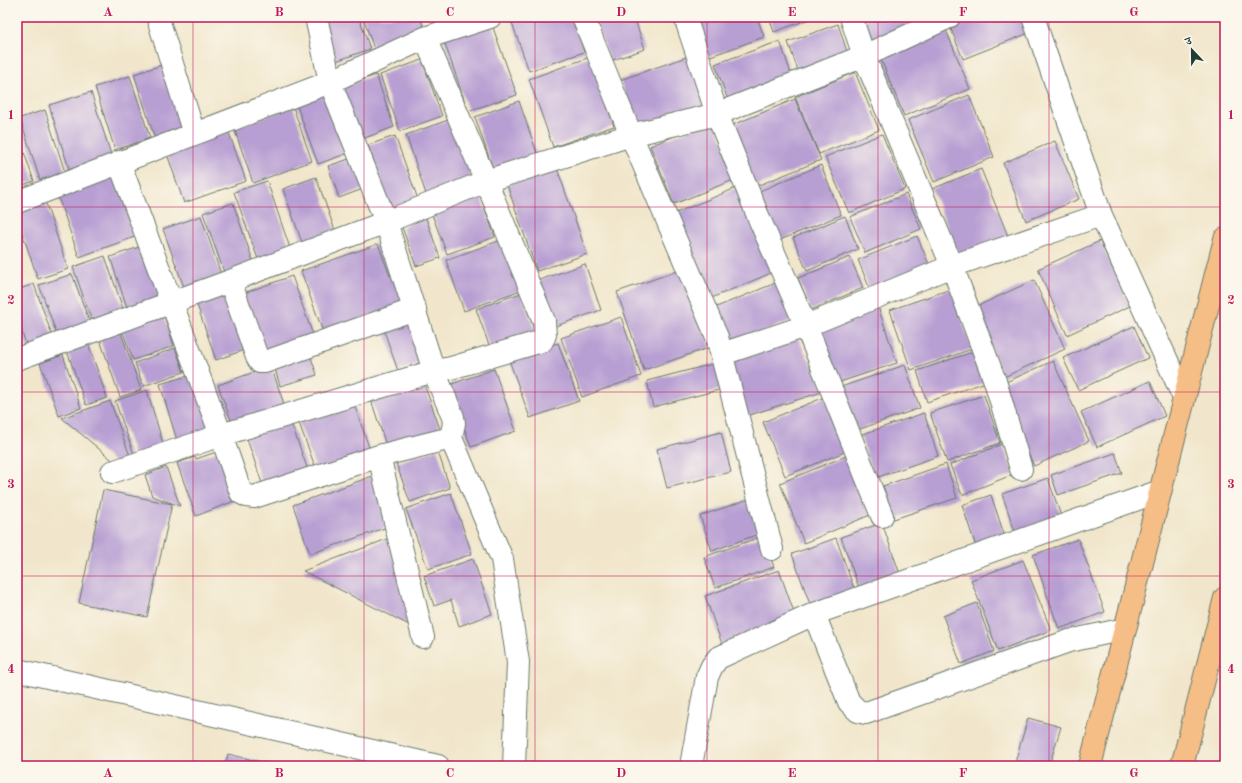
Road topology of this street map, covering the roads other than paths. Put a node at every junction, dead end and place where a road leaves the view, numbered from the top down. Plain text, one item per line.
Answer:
1 (158, 17) edge
2 (316, 17) edge
3 (490, 17) edge
4 (583, 17) edge
5 (685, 17) edge
6 (851, 17) edge
7 (949, 17) edge
8 (1033, 17) edge
9 (425, 38) junction
10 (864, 56) junction
11 (330, 82) junction
12 (717, 114) junction
13 (194, 134) junction
14 (630, 135) junction
15 (119, 162) junction
16 (486, 181) junction
17 (17, 202) edge
18 (1101, 215) junction
19 (386, 222) junction
20 (1225, 239) edge
21 (952, 266) junction
22 (230, 281) junction
23 (172, 303) junction
24 (415, 309) junction
25 (806, 326) junction
26 (722, 354) junction
27 (17, 359) edge
28 (434, 372) junction
29 (1184, 398) junction
30 (221, 435) junction
31 (451, 438) junction
32 (379, 456) junction
33 (1021, 469) dead end
34 (112, 472) dead end
35 (1160, 491) junction
36 (882, 516) dead end
37 (772, 548) dead end
38 (1225, 598) edge
39 (814, 614) junction
40 (1125, 629) junction
41 (423, 637) dead end
42 (17, 670) edge
43 (384, 760) edge
44 (438, 766) edge
45 (514, 766) edge
46 (691, 766) edge
47 (1090, 766) edge
48 (1182, 766) edge

1 - 13 street
2 - 11 street
3 - 9 street
4 - 14 street
5 - 12 street
6 - 10 street
7 - 10 street
8 - 18 street
9 - 11 street
9 - 16 street
10 - 12 street
10 - 21 street
11 - 13 street
11 - 19 street
12 - 14 street
12 - 25 street
13 - 15 street
14 - 16 street
14 - 26 street
15 - 17 street
15 - 23 street
16 - 19 street
16 - 28 street
18 - 21 street
18 - 29 street
19 - 22 street
19 - 24 street
20 - 29 main road
21 - 25 street
21 - 33 street
22 - 23 street
22 - 24 street
23 - 27 street
23 - 30 street
24 - 28 street
25 - 26 street
25 - 36 street
26 - 37 street
28 - 30 street
28 - 31 street
29 - 35 main road
30 - 32 street
30 - 34 street
31 - 32 street
31 - 45 street
32 - 41 street
35 - 39 street
35 - 40 main road
38 - 48 main road
39 - 40 street
39 - 46 street
40 - 47 main road
42 - 43 street
43 - 44 street

